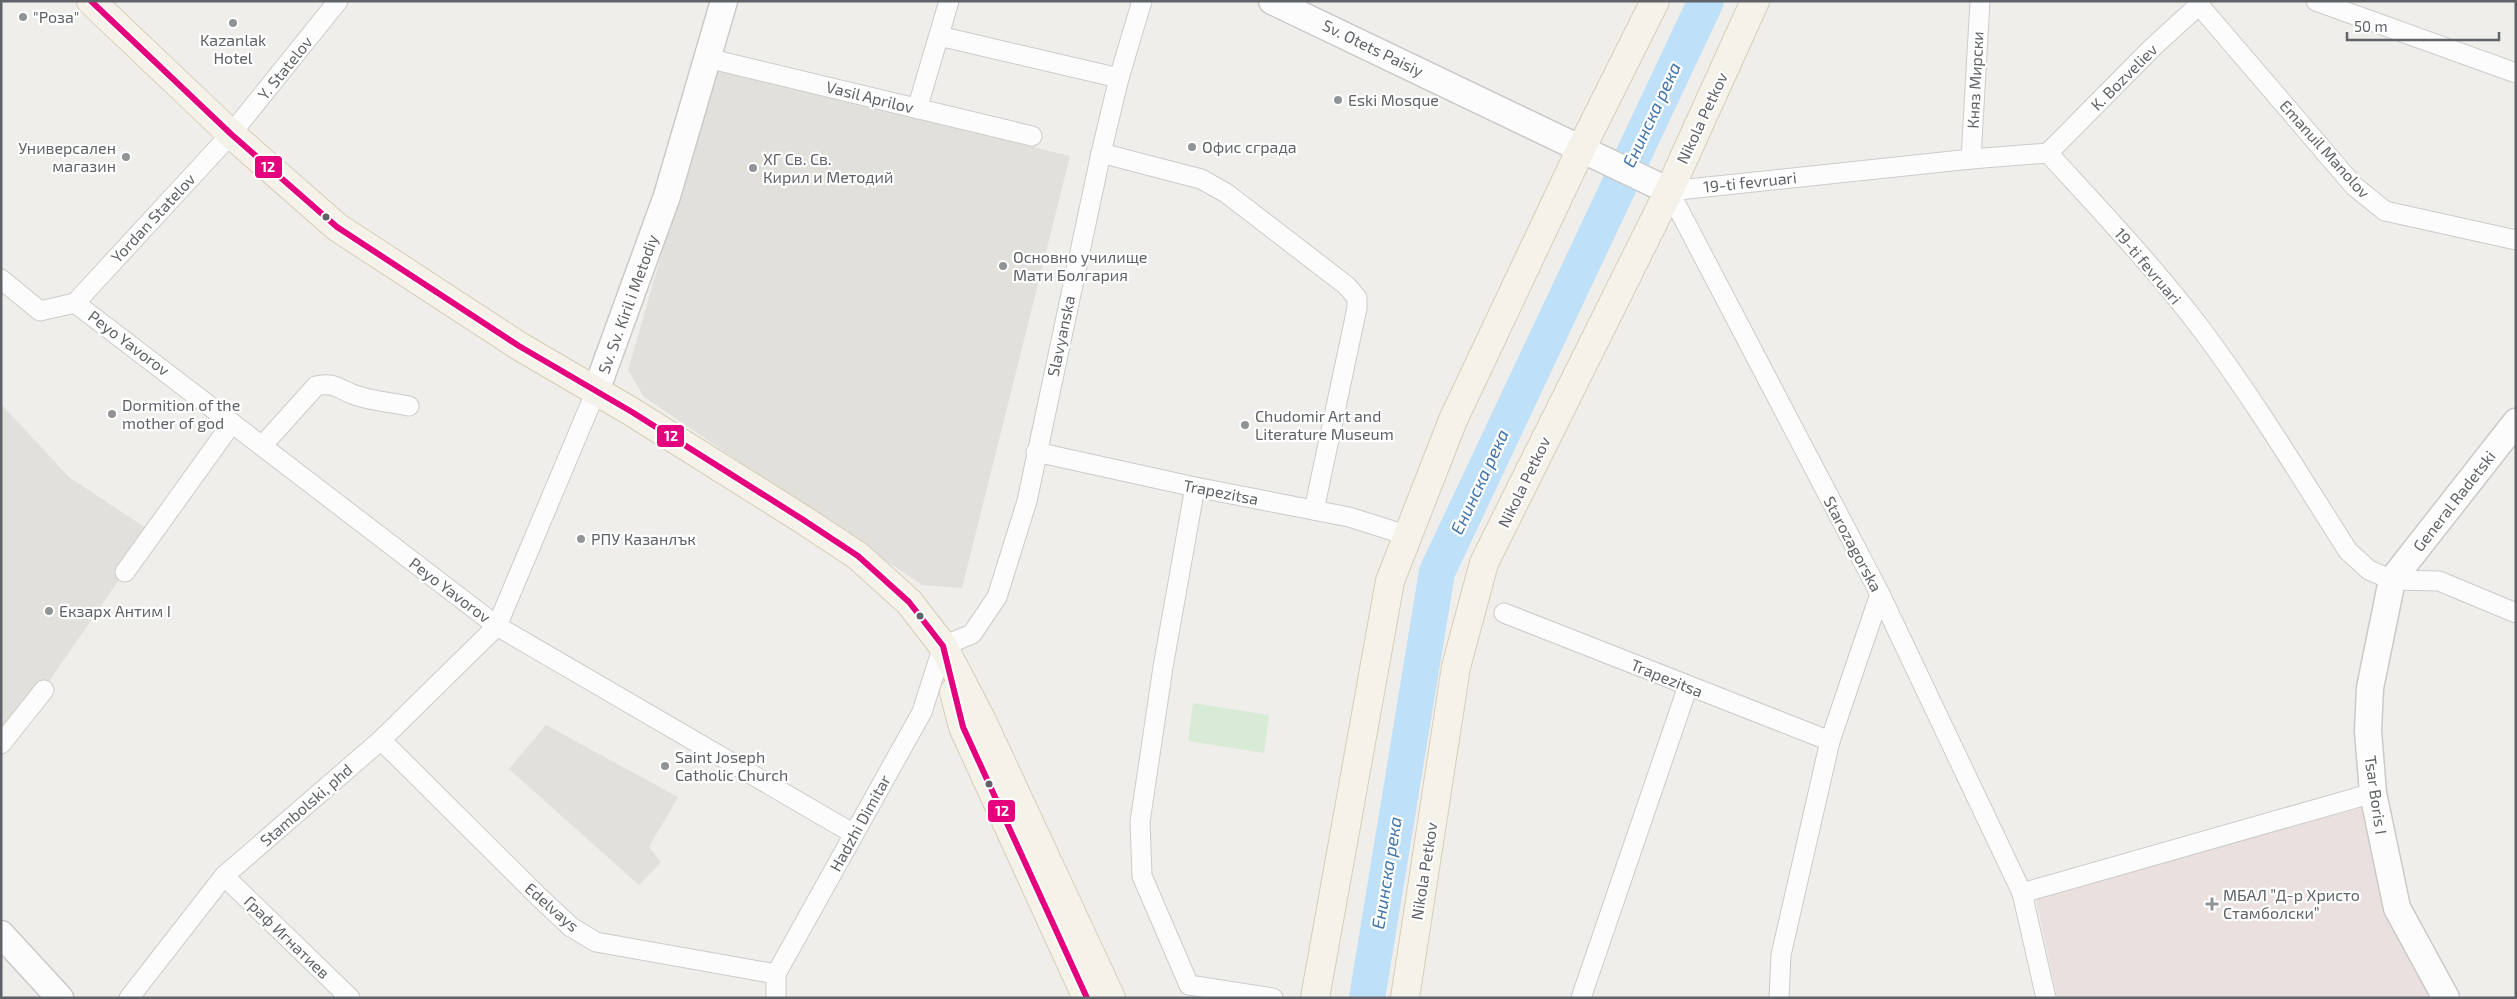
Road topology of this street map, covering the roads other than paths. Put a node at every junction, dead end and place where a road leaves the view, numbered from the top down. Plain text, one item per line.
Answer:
1 (91, 1) edge
2 (338, 1) edge
3 (724, 1) edge
4 (949, 1) edge
5 (1142, 1) edge
6 (1272, 1) edge
7 (1655, 1) edge
8 (1755, 1) edge
9 (1980, 1) edge
10 (2316, 1) edge
11 (2199, 3) edge
12 (939, 36) junction
13 (707, 58) junction
14 (2516, 73) edge
15 (1119, 78) junction
16 (917, 109) junction
17 (231, 134) junction
18 (1032, 136) dead end
19 (1101, 153) junction
20 (1588, 153) junction
21 (2048, 153) junction
22 (1971, 158) junction
23 (1660, 187) junction
24 (2516, 240) edge
25 (1, 278) edge
26 (75, 303) junction
27 (596, 391) junction
28 (409, 406) dead end
29 (2516, 422) edge
30 (232, 423) junction
31 (262, 446) junction
32 (1036, 452) junction
33 (1195, 487) junction
34 (1314, 510) junction
35 (1406, 535) junction
36 (125, 572) dead end
37 (2392, 580) junction
38 (1880, 594) junction
39 (1504, 613) dead end
40 (2516, 613) edge
41 (497, 626) junction
42 (943, 646) junction
43 (1688, 686) junction
44 (44, 690) dead end
45 (381, 740) junction
46 (1830, 741) junction
47 (1, 744) edge
48 (2374, 793) junction
49 (854, 834) junction
50 (224, 876) junction
51 (2022, 893) junction
52 (1, 934) edge
53 (776, 974) junction
54 (60, 998) edge
55 (129, 998) edge
56 (350, 998) edge
57 (776, 998) edge
58 (1087, 998) edge
59 (1112, 998) edge
60 (1273, 998) edge
61 (1315, 998) edge
62 (1405, 998) edge
63 (1581, 998) edge
64 (1779, 998) edge
65 (2046, 998) edge
66 (2446, 998) edge

1 - 17 main road
2 - 17 street, Y. Statelov
3 - 13 street, Sv. Sv. Kiril i Metodiy
4 - 12 street
5 - 15 street, Slavyanska
6 - 20 street, Sv. Otets Paisiy
7 - 20 main road
8 - 23 main road, Nikola Petkov
9 - 22 street, Княз Мирски
10 - 14 street
11 - 21 street, K. Bozveliev
11 - 24 street, Emanuil Manolov
12 - 15 street
12 - 16 street
13 - 16 street, Vasil Aprilov
13 - 27 street, Sv. Sv. Kiril i Metodiy
15 - 19 street, Slavyanska
16 - 18 street, Vasil Aprilov
17 - 26 street, Yordan Statelov
17 - 27 main road
19 - 32 street, Slavyanska
19 - 34 street
20 - 23 street
20 - 35 main road
21 - 22 street, 19-ti fevruari
21 - 37 street, 19-ti fevruari
22 - 23 street, 19-ti fevruari
23 - 38 street, Starozagorska
23 - 62 main road, Nikola Petkov
25 - 26 street
26 - 30 street, Peyo Yavorov
27 - 41 street, Sv. Sv. Kiril i Metodiy
27 - 42 main road
28 - 31 street
29 - 37 street, General Radetski
30 - 31 street, Peyo Yavorov
30 - 36 street
31 - 41 street, Peyo Yavorov
32 - 33 street, Trapezitsa
32 - 42 street, Slavyanska
33 - 34 street, Trapezitsa
33 - 60 street
34 - 35 street, Trapezitsa
35 - 61 main road
37 - 40 street, 19-ti fevruari
37 - 48 street, Tsar Boris I
38 - 46 street
38 - 51 street, Starozagorska
39 - 43 street, Trapezitsa
41 - 45 street, Stambolski, phd
41 - 49 street, Peyo Yavorov
42 - 49 street, Hadzhi Dimitar
42 - 58 main road
42 - 59 main road
43 - 46 street, Trapezitsa
43 - 63 street
44 - 47 street
45 - 50 street, Stambolski, phd
45 - 53 street, Edelvays
46 - 64 street
48 - 51 street
48 - 66 street, Tsar Boris I
49 - 53 street, Hadzhi Dimitar
50 - 55 street, Stambolski, phd
50 - 56 street, Граф Игнатиев
51 - 65 street, Starozagorska
52 - 54 street
53 - 57 street, Hadzhi Dimitar

